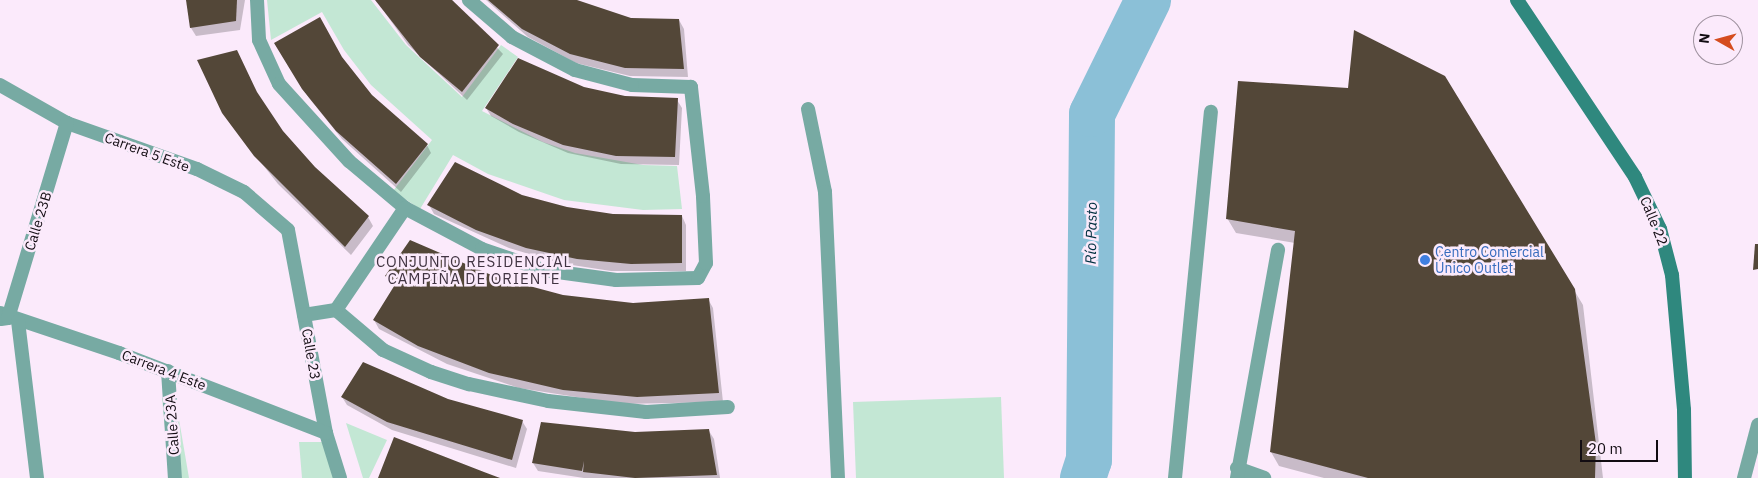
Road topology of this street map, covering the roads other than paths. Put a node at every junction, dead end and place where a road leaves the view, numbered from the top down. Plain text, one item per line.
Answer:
1 (256, 0) edge
2 (469, 0) edge
3 (1517, 0) edge
4 (0, 85) edge
5 (808, 110) dead end
6 (1211, 112) dead end
7 (67, 123) junction
8 (406, 208) junction
9 (288, 230) joint
10 (1278, 250) dead end
11 (336, 310) junction
12 (304, 316) junction
13 (7, 318) edge
14 (168, 371) junction
15 (728, 407) dead end
16 (1758, 425) edge
17 (326, 432) junction
18 (1237, 473) edge
19 (37, 478) edge
20 (175, 478) edge
21 (340, 478) edge
22 (838, 478) edge
23 (1175, 478) edge
24 (1264, 478) edge
25 (1685, 478) edge
26 (1744, 478) edge

1 - 8 street
2 - 8 street
3 - 25 main road, Calle 22
4 - 7 street, Carrera 5 Este
5 - 22 street
6 - 23 street
7 - 9 street, Carrera 5 Este
7 - 13 street, Calle 23B
8 - 11 street
9 - 12 street, Calle 23
10 - 18 street
11 - 12 street
11 - 15 street
12 - 17 street, Calle 23
13 - 14 street, Carrera 4 Este
13 - 19 street, Calle 23B
14 - 17 street, Carrera 4 Este
14 - 20 street, Calle 23A
16 - 26 street
17 - 21 street, Calle 23
18 - 24 street

